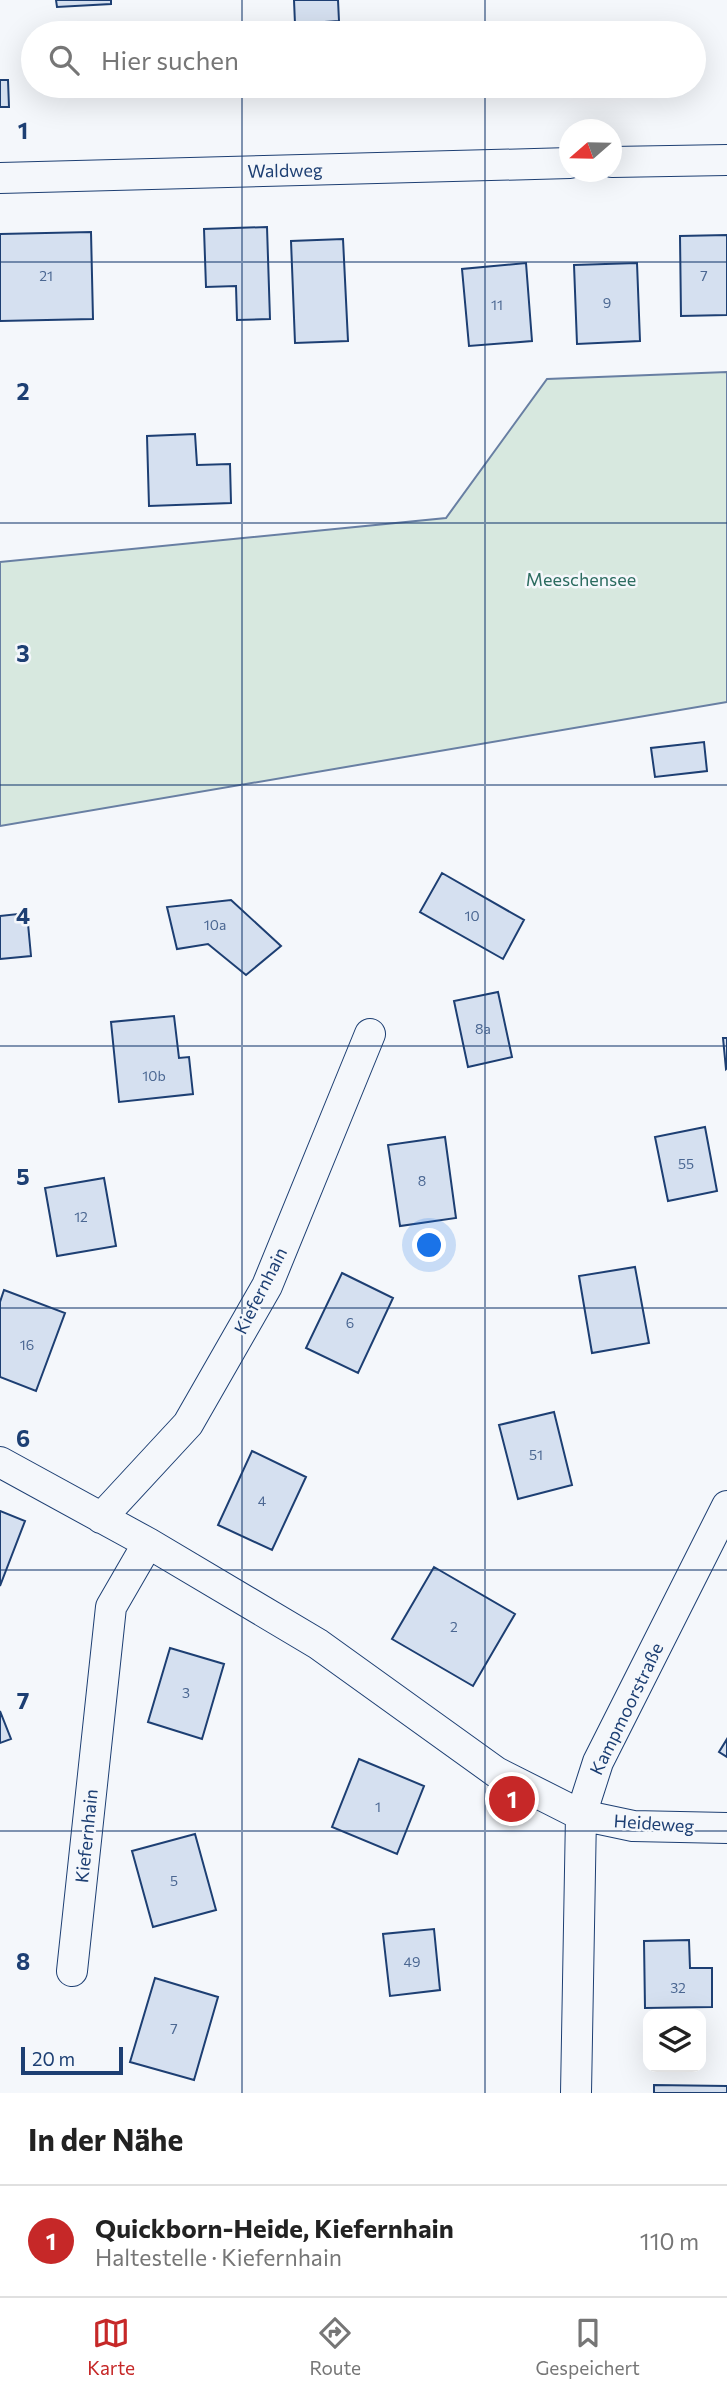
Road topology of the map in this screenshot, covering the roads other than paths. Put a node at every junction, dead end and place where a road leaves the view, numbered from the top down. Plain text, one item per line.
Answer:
1 (727, 160) edge
2 (622, 162) edge
3 (559, 163) edge
4 (0, 178) edge
5 (370, 1034) dead end
6 (0, 1462) edge
7 (727, 1506) edge
8 (101, 1518) junction
9 (148, 1543) junction
10 (581, 1815) junction
11 (727, 1828) edge
12 (72, 1971) dead end
13 (576, 2093) edge

1 - 2 street
3 - 4 street, Waldweg
5 - 8 street, Kiefernhain
6 - 8 street
7 - 10 street, Kampmoorstraße
8 - 9 street
9 - 10 street
9 - 12 street, Kiefernhain
10 - 11 street, Heideweg
10 - 13 street, Kampmoorstraße

